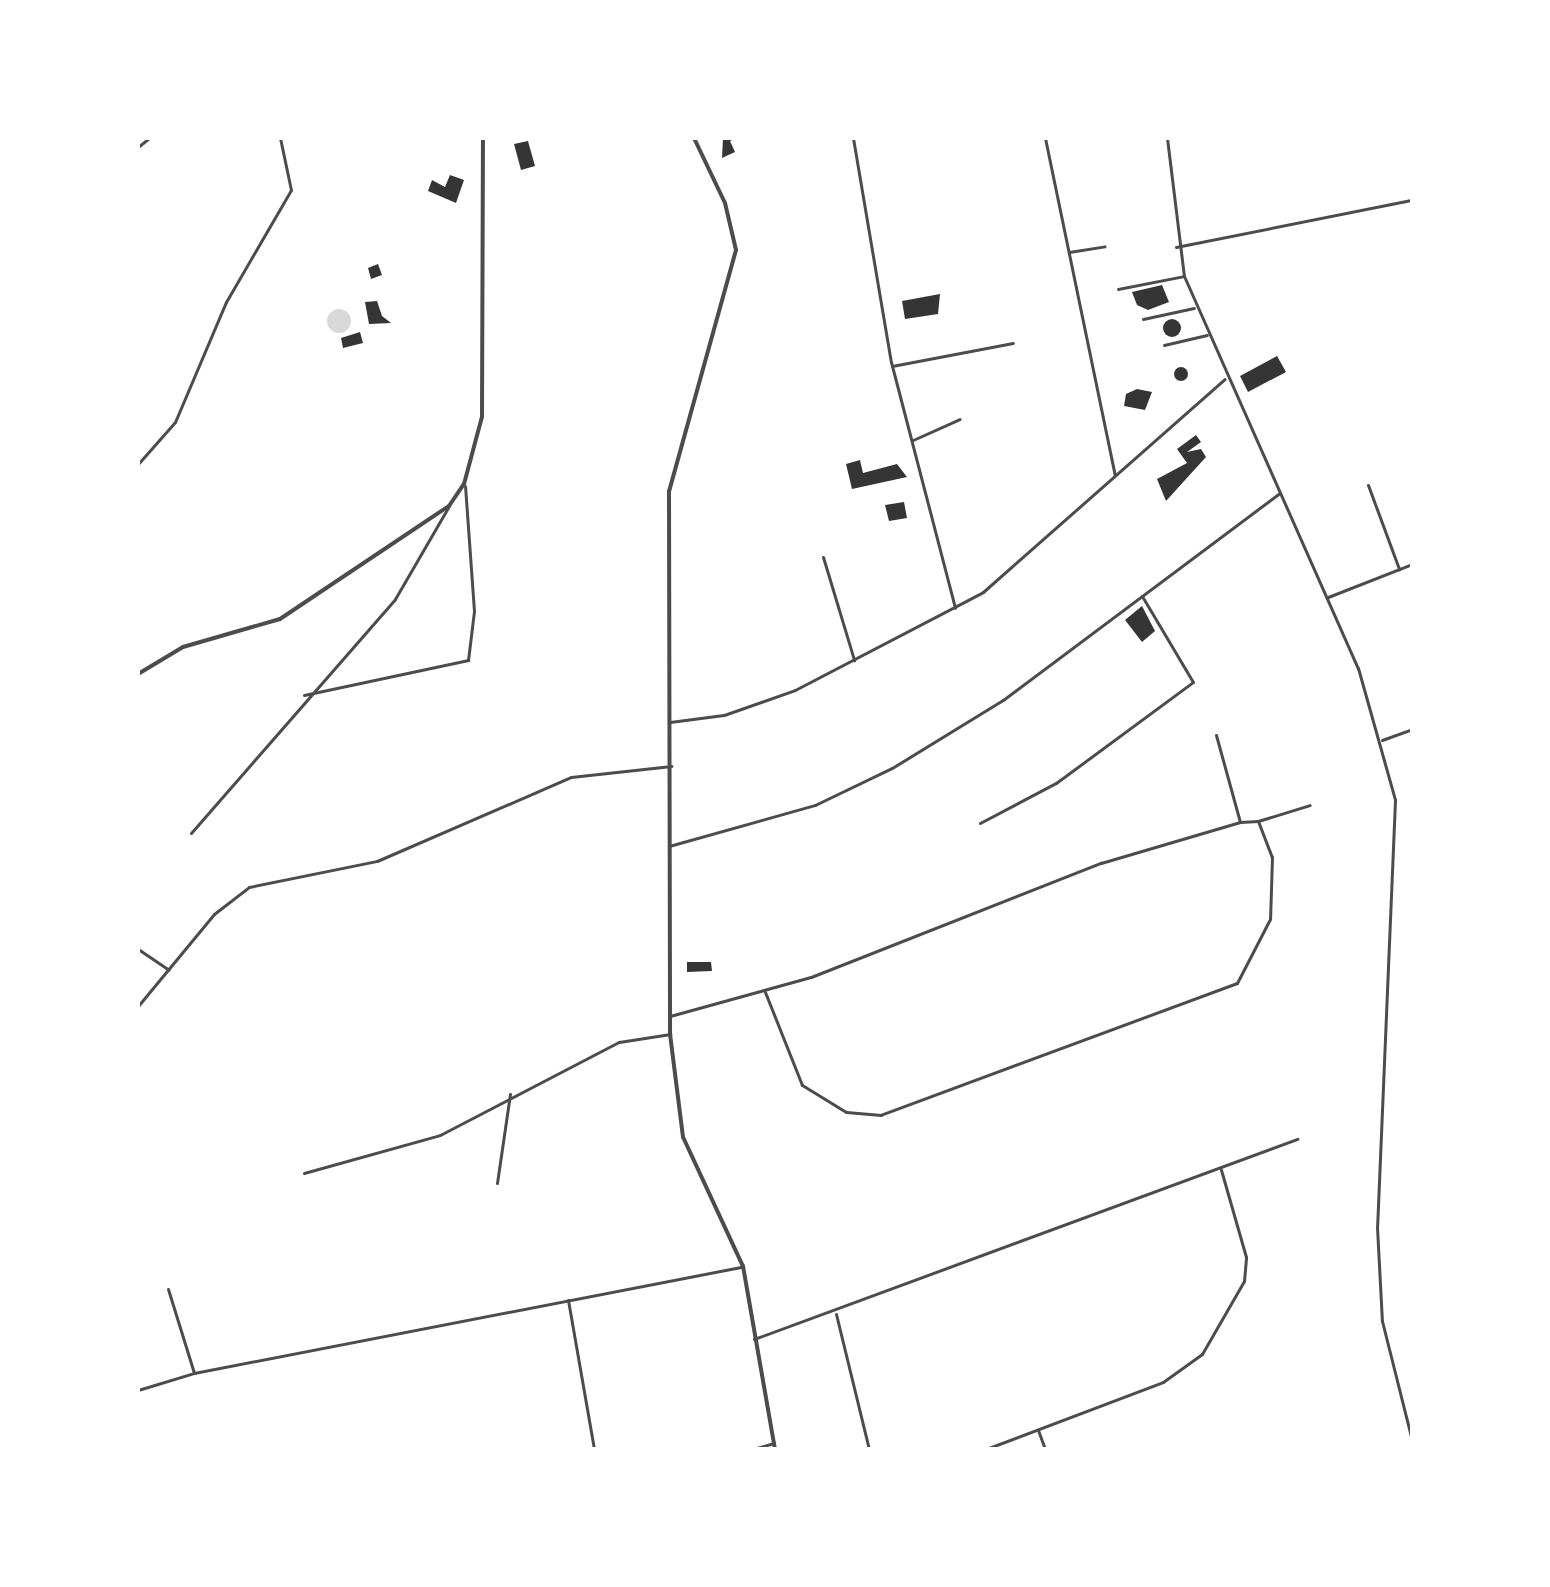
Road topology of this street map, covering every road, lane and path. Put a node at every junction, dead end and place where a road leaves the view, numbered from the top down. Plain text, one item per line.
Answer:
1 (149, 138) edge
2 (280, 138) edge
3 (483, 138) edge
4 (694, 138) edge
5 (853, 138) edge
6 (1045, 138) edge
7 (1167, 138) edge
8 (138, 147) edge
9 (1412, 200) edge
10 (1105, 246) dead end
11 (1176, 247) junction
12 (1069, 252) junction
13 (1184, 276) junction
14 (1118, 289) dead end
15 (1196, 307) junction
16 (1143, 319) dead end
17 (1207, 335) junction
18 (1013, 343) dead end
19 (1164, 345) dead end
20 (892, 366) junction
21 (1225, 379) junction
22 (960, 419) dead end
23 (913, 440) junction
24 (138, 464) edge
25 (1115, 475) junction
26 (464, 484) junction
27 (1368, 485) dead end
28 (1278, 494) junction
29 (449, 506) junction
30 (823, 557) dead end
31 (1412, 564) edge
32 (1399, 569) junction
33 (1142, 596) junction
34 (1328, 597) junction
35 (955, 608) junction
36 (854, 660) junction
37 (138, 674) edge
38 (304, 695) junction
39 (670, 722) junction
40 (1412, 729) edge
41 (1216, 735) dead end
42 (1382, 740) junction
43 (671, 766) junction
44 (1310, 805) dead end
45 (1258, 821) junction
46 (1240, 822) junction
47 (980, 823) dead end
48 (191, 833) dead end
49 (669, 846) junction
50 (138, 949) edge
51 (169, 970) junction
52 (765, 992) junction
53 (138, 1006) edge
54 (670, 1016) junction
55 (670, 1034) junction
56 (510, 1094) junction
57 (1297, 1139) dead end
58 (1221, 1170) junction
59 (304, 1173) dead end
60 (497, 1183) dead end
61 (743, 1266) junction
62 (168, 1289) dead end
63 (568, 1300) junction
64 (836, 1314) junction
65 (754, 1339) junction
66 (194, 1373) junction
67 (138, 1390) edge
68 (1037, 1430) junction
69 (1412, 1440) edge
70 (775, 1446) edge
71 (594, 1449) edge
72 (753, 1449) edge
73 (869, 1449) edge
74 (986, 1449) edge
75 (1045, 1449) edge

1 - 8 street
2 - 24 street
3 - 26 street
4 - 39 street
5 - 20 street
6 - 12 street
7 - 11 street
9 - 11 street
10 - 12 street
11 - 13 street
12 - 25 street
13 - 14 street
13 - 15 street
15 - 16 street
15 - 17 street
17 - 19 street
17 - 21 street
18 - 20 street
20 - 23 street
21 - 25 street
21 - 28 street
22 - 23 street
23 - 35 street
25 - 35 street
26 - 29 street
26 - 38 street
27 - 32 street
28 - 33 street
28 - 34 street
29 - 37 street
29 - 38 street
30 - 36 street
31 - 32 street
32 - 34 street
33 - 47 street
33 - 49 street
34 - 42 street
35 - 36 street
36 - 39 street
38 - 48 street
39 - 43 street
40 - 42 street
41 - 46 street
42 - 69 street
43 - 49 street
43 - 51 street
44 - 45 street
45 - 46 street
45 - 52 street
46 - 52 street
49 - 54 street
50 - 51 street
51 - 53 street
52 - 54 street
54 - 55 street
55 - 56 street
55 - 61 street
56 - 59 street
56 - 60 street
57 - 58 street
58 - 64 street
58 - 68 street
61 - 63 street
61 - 65 street
62 - 66 street
63 - 66 street
63 - 71 street
64 - 65 street
64 - 73 street
65 - 70 street
66 - 67 street
68 - 74 street
68 - 75 street
70 - 72 street

